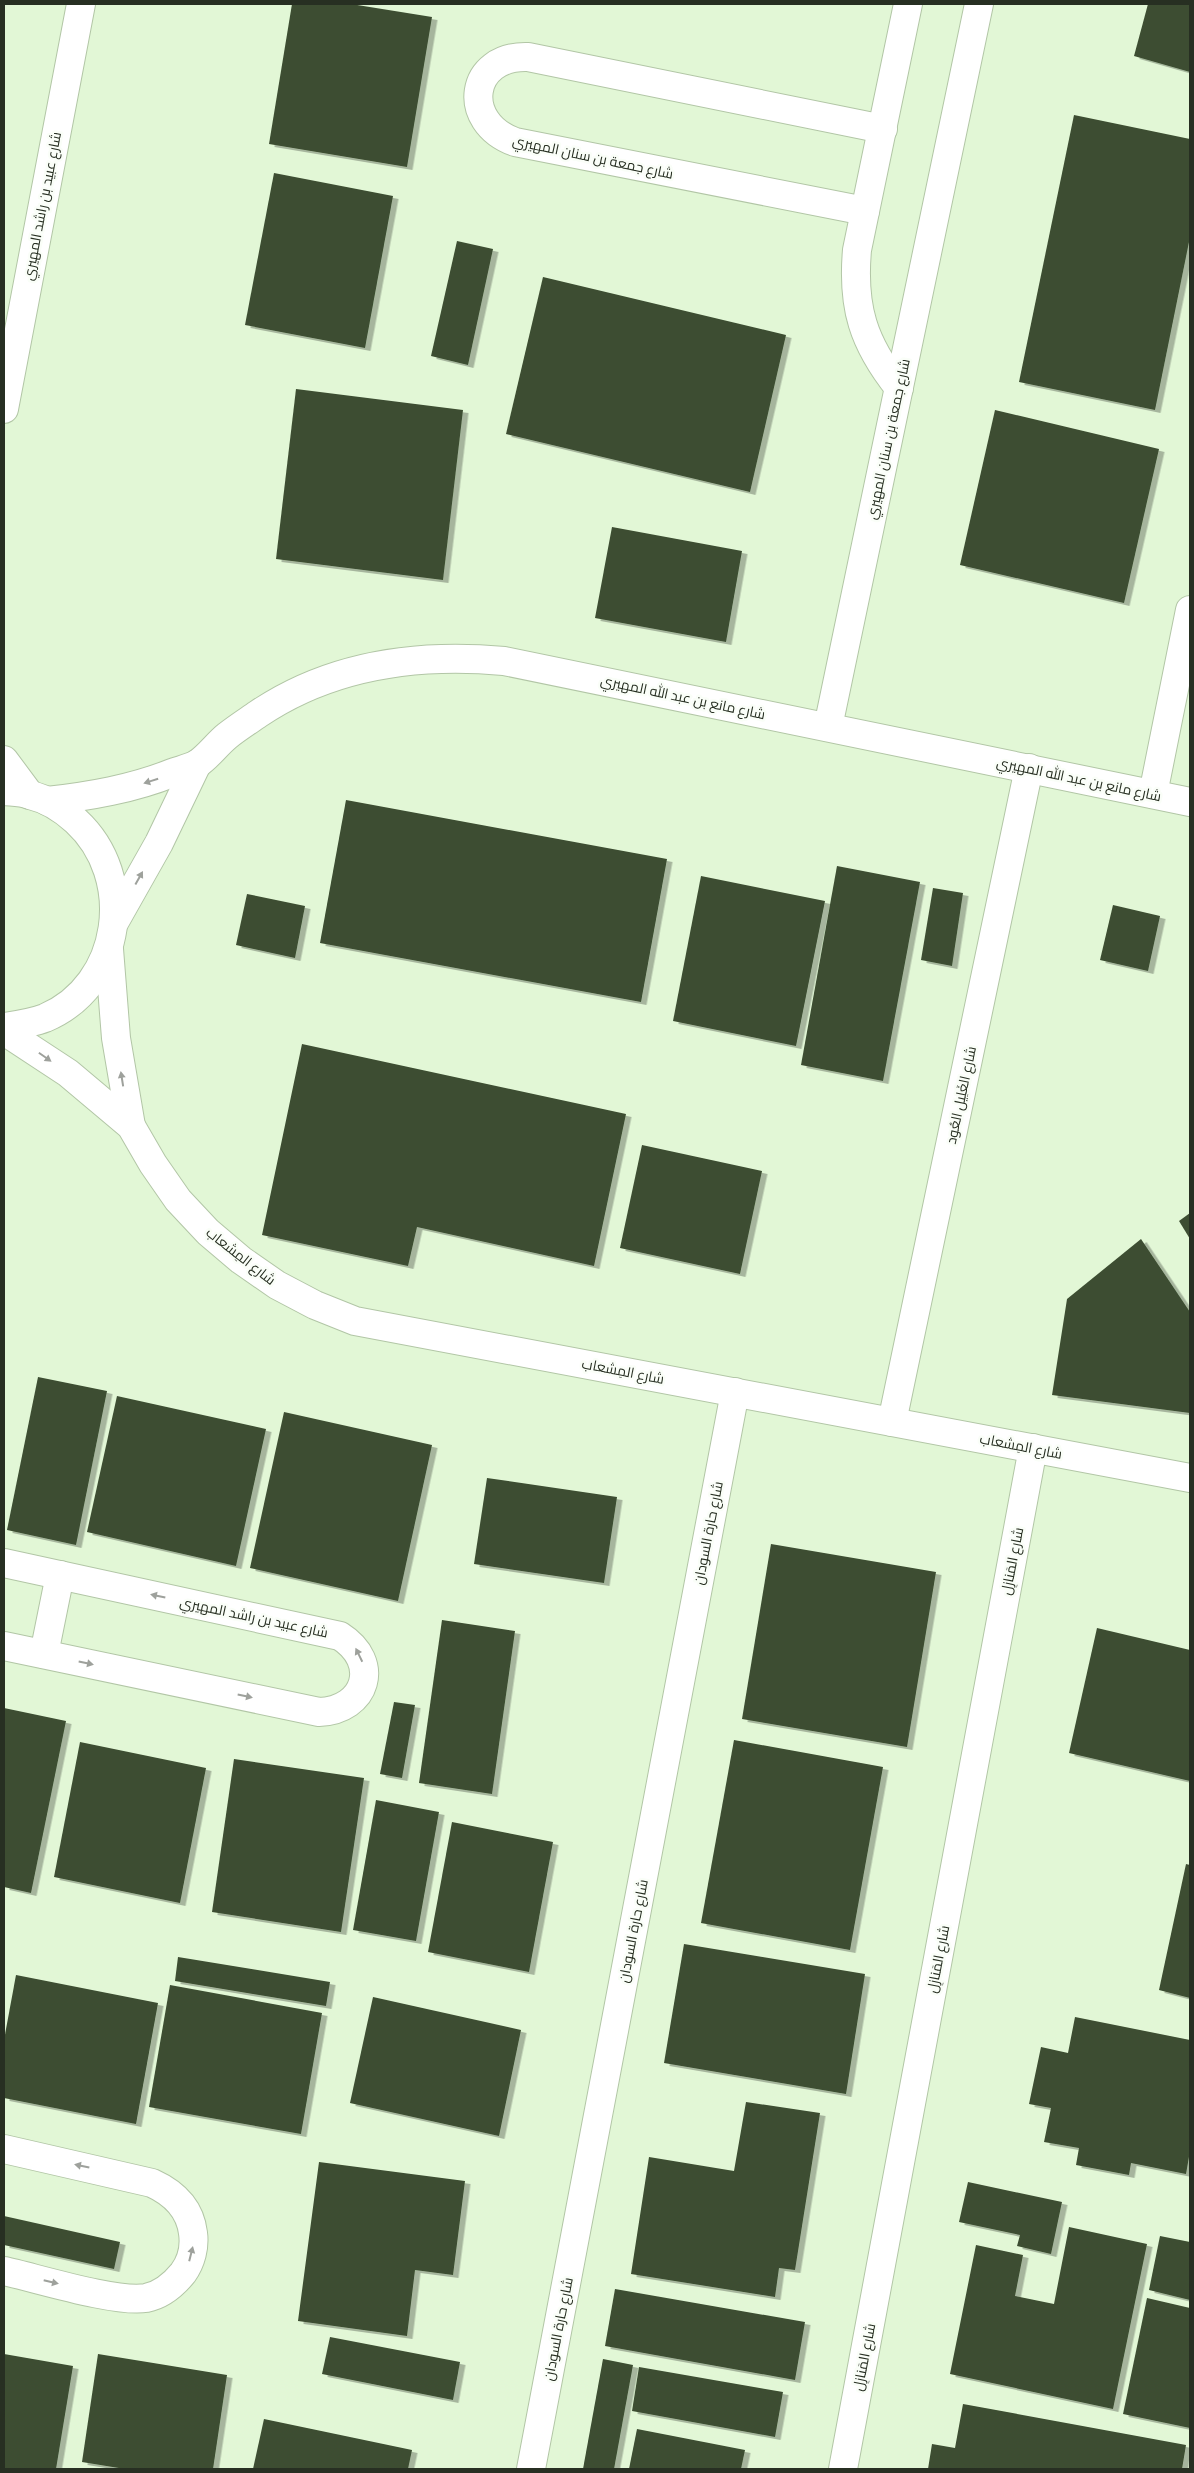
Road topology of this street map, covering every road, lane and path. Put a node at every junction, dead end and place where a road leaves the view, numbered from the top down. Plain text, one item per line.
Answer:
1 (81, 4) edge
2 (908, 4) edge
3 (979, 4) edge
4 (883, 129) junction
5 (865, 211) junction
6 (899, 388) junction
7 (4, 409) edge
8 (1190, 610) edge
9 (828, 727) junction
10 (4, 760) edge
11 (197, 764) junction
12 (1029, 768) junction
13 (1153, 794) junction
14 (27, 796) edge
15 (1190, 802) edge
16 (115, 921) junction
17 (109, 948) junction
18 (4, 1027) edge
19 (4, 1031) edge
20 (131, 1126) junction
21 (735, 1392) junction
22 (892, 1422) junction
23 (1033, 1448) junction
24 (1190, 1478) edge
25 (4, 1563) edge
26 (60, 1575) junction
27 (4, 1646) edge
28 (44, 1654) junction
29 (4, 2149) edge
30 (4, 2271) edge
31 (532, 2469) edge
32 (843, 2469) edge

1 - 7 street, شارع عبيد بن راشد المهيري
2 - 4 street
3 - 6 street, شارع جمعة بن سنان المهيري
4 - 5 street
4 - 5 street, شارع جمعة بن سنان المهيري
5 - 6 street
6 - 9 street, شارع جمعة بن سنان المهيري
8 - 13 street
9 - 11 street, شارع مانع بن عبد الله المهيري
9 - 12 street, شارع مانع بن عبد الله المهيري
10 - 14 street
11 -> 14 street, شارع مانع بن عبد الله المهيري
16 -> 11 street, شارع مانع بن عبد الله المهيري
12 - 13 street, شارع مانع بن عبد الله المهيري
12 - 22 street, شارع الغَلِيل العُود
13 - 15 street, شارع مانع بن عبد الله المهيري
14 - 16 street
16 - 17 street
17 - 18 street
20 -> 17 street, شارع المِشعاب
19 -> 20 street, شارع المِشعاب
20 - 21 street, شارع المِشعاب
21 - 22 street, شارع المِشعاب
21 - 31 street, شارع حارة السودان
22 - 23 street, شارع المِشعاب
23 - 24 street, شارع المِشعاب
23 - 32 street, شارع المَنازِل
25 - 26 street, شارع عبيد بن راشد المهيري
26 - 28 street
28 -> 26 street, شارع عبيد بن راشد المهيري
27 - 28 street, شارع عبيد بن راشد المهيري
30 -> 29 street

